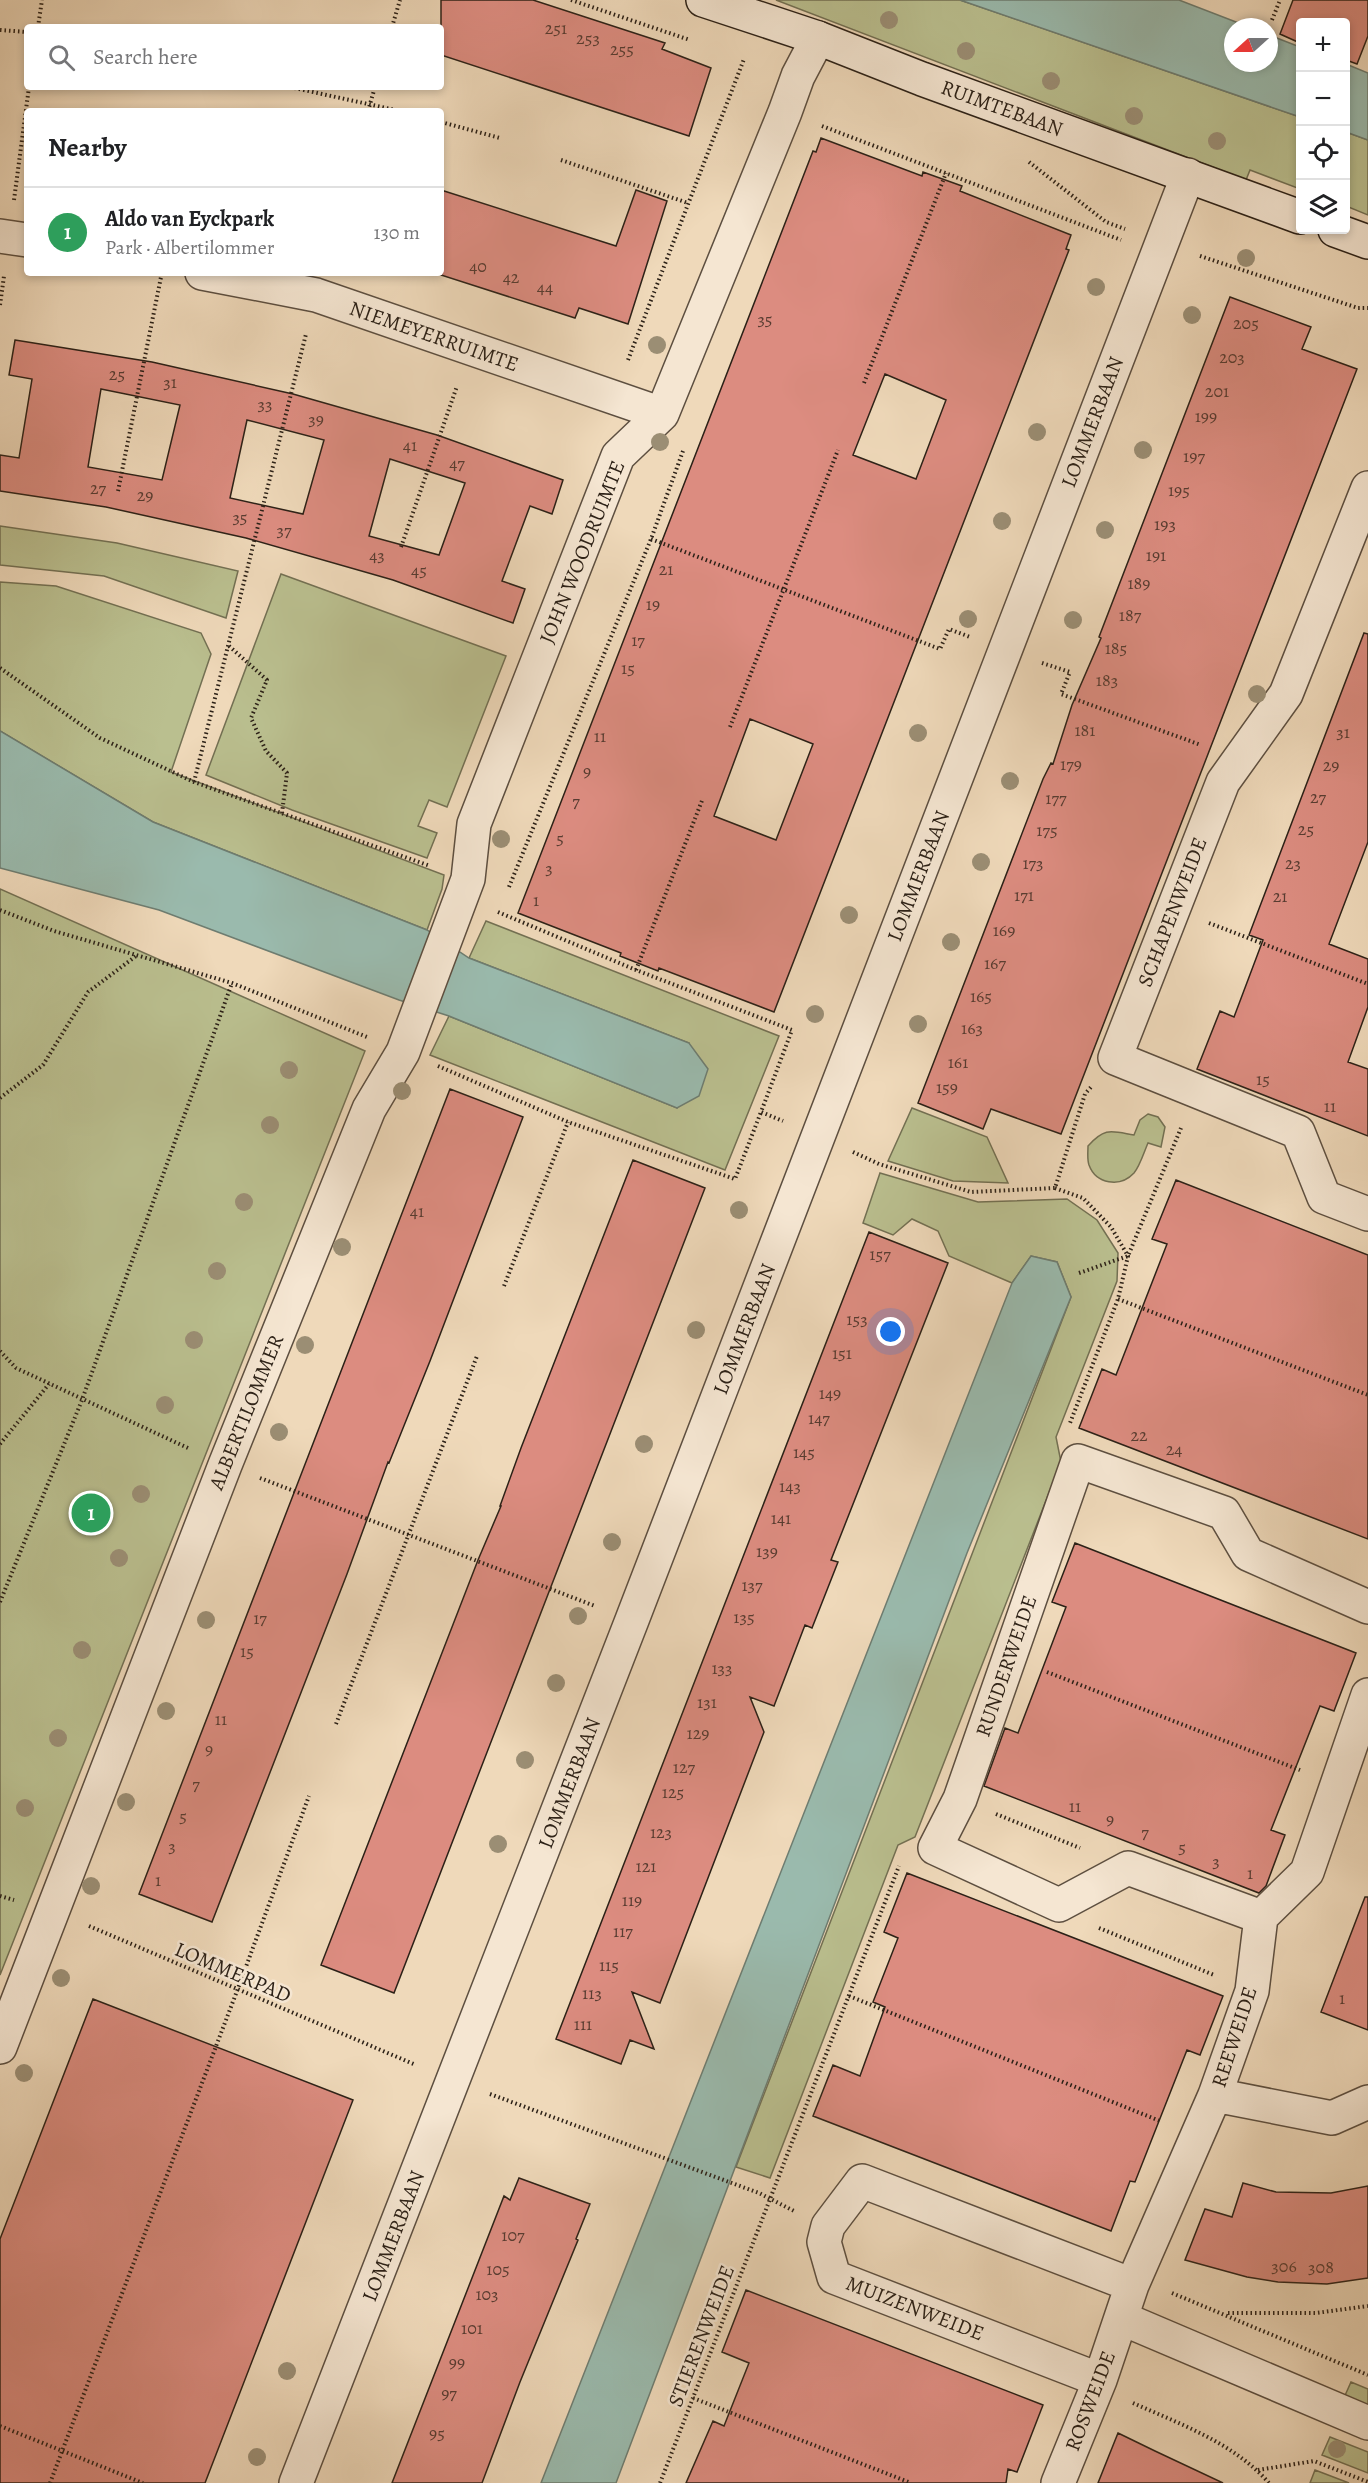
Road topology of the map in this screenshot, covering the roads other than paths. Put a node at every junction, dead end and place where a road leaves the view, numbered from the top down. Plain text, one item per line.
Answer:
1 (703, 0) edge
2 (818, 38) junction
3 (1188, 175) junction
4 (1296, 216) edge
5 (1346, 234) edge
6 (0, 236) edge
7 (24, 240) edge
8 (1368, 242) edge
9 (218, 276) edge
10 (662, 414) junction
11 (1368, 488) edge
12 (461, 899) joint
13 (1368, 1214) edge
14 (1368, 1607) edge
15 (1368, 1695) edge
16 (1261, 1917) junction
17 (0, 2047) edge
18 (1215, 2095) junction
19 (1368, 2102) edge
20 (1132, 2285) junction
21 (1121, 2318) junction
22 (1098, 2384) junction
23 (1368, 2423) edge
24 (296, 2483) edge
25 (1058, 2483) edge

1 - 2 street, RUIMTEBAAN
2 - 3 street, RUIMTEBAAN
2 - 10 street, JOHN WOODRUIMTE
3 - 4 street, RUIMTEBAAN
3 - 24 street, LOMMERBAAN
5 - 8 street
6 - 7 street
9 - 10 street, NIEMEYERRUIMTE
10 - 12 street, JOHN WOODRUIMTE
11 - 13 street, SCHAPENWEIDE
12 - 17 street, ALBERTILOMMER
14 - 16 street, RUNDERWEIDE
15 - 16 street
16 - 18 street, REEWEIDE
18 - 19 street
18 - 20 street, REEWEIDE
20 - 21 street, REEWEIDE
20 - 22 street, MUIZENWEIDE
21 - 22 street, ROSWEIDE
21 - 23 street
22 - 25 street, ROSWEIDE

